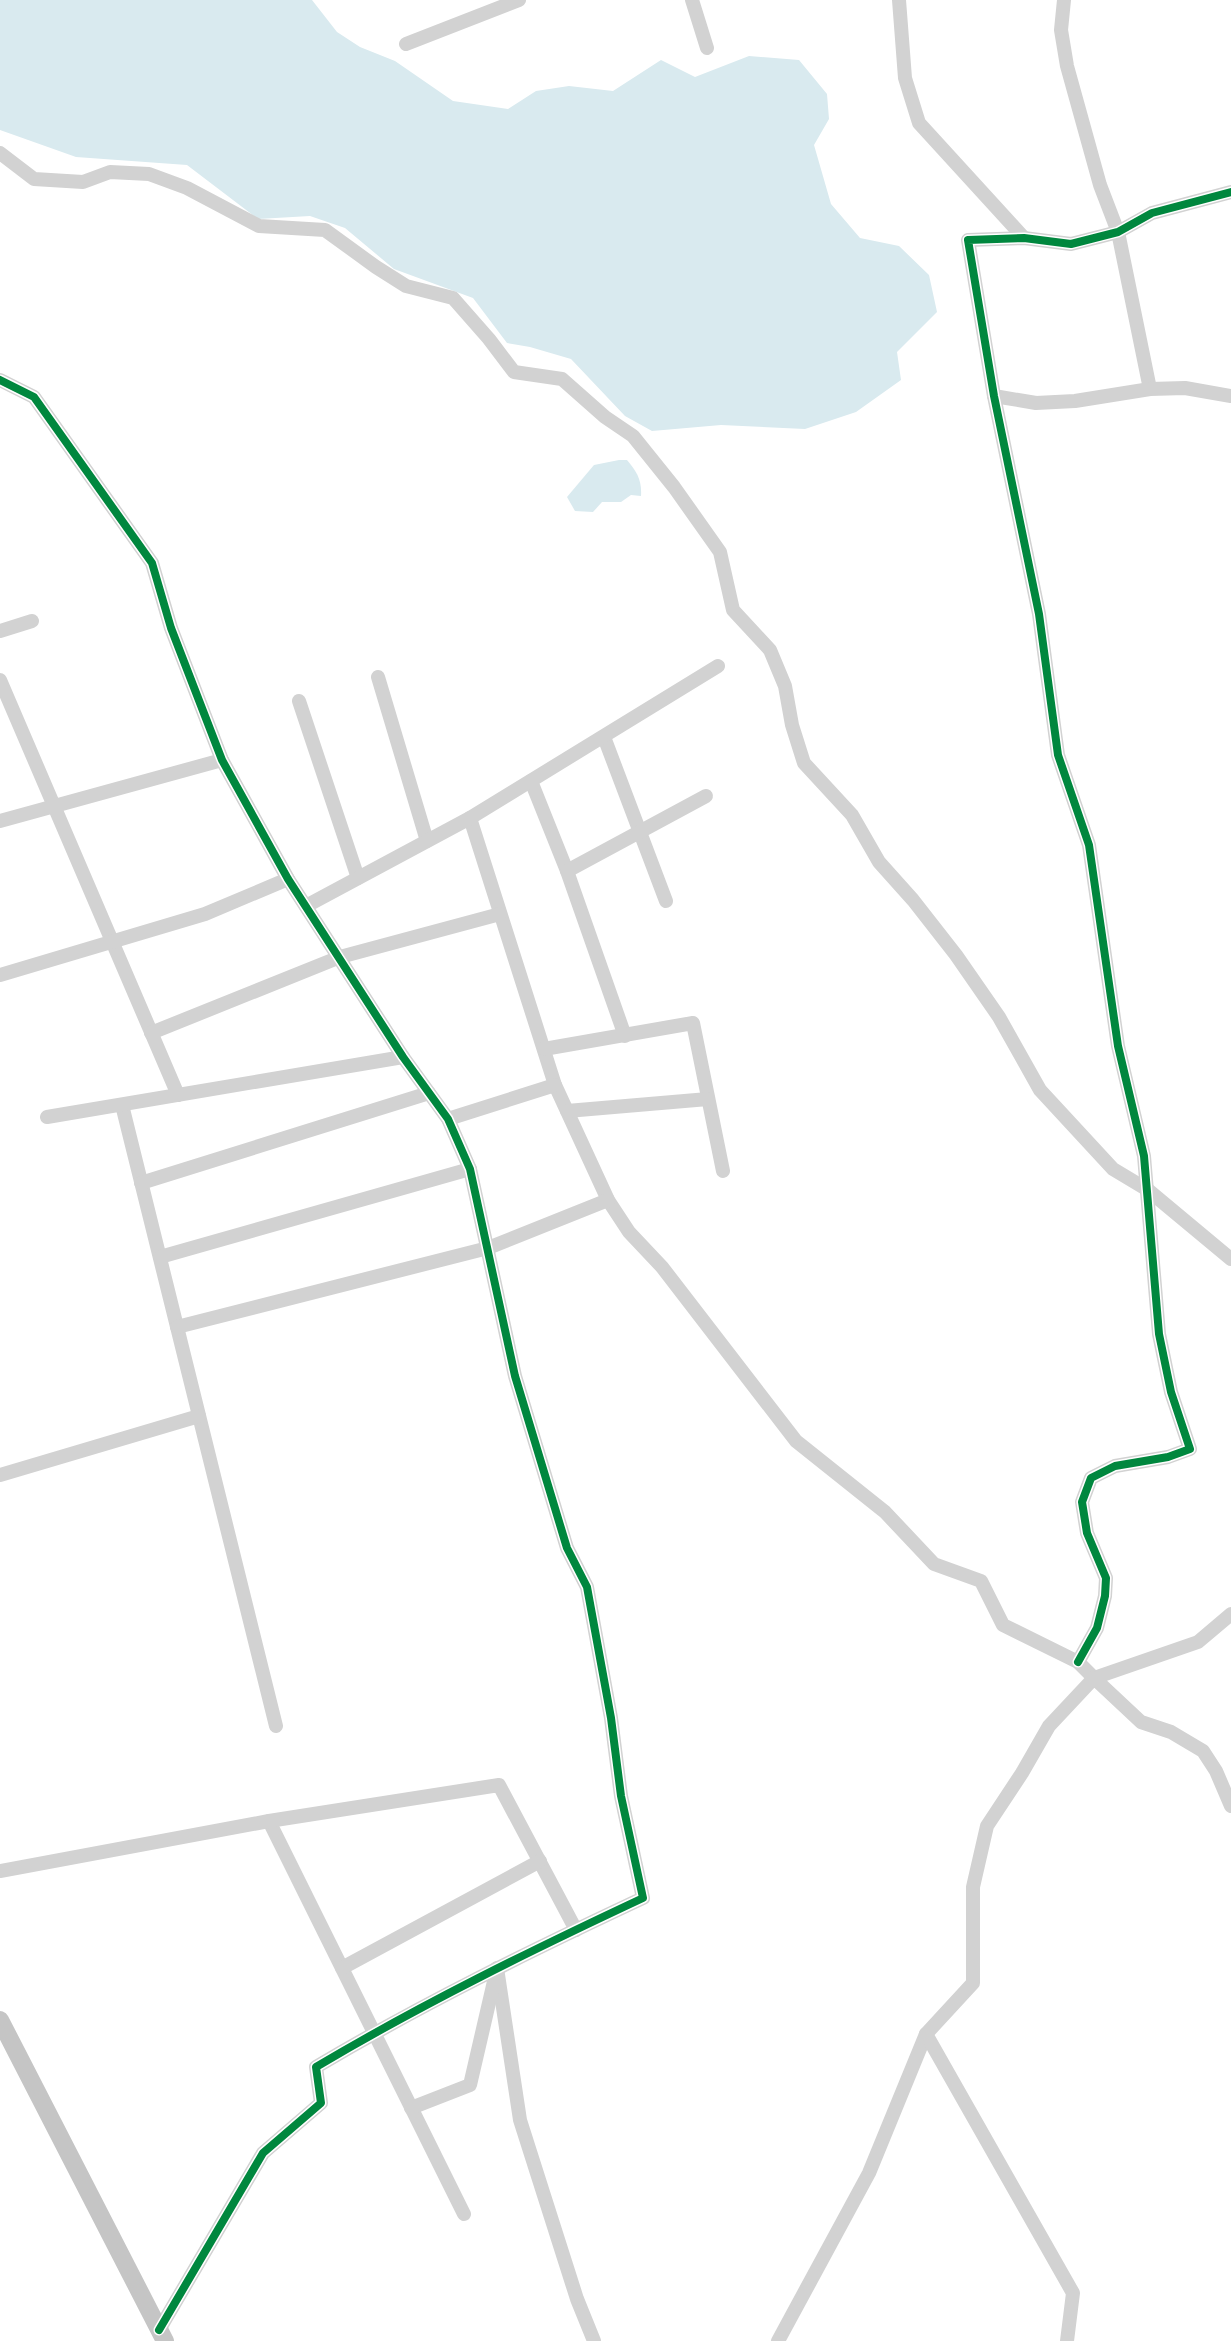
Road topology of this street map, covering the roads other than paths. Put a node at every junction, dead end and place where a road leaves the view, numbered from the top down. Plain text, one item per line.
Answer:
1 (519, 0) edge
2 (692, 0) edge
3 (899, 0) edge
4 (1064, 0) edge
5 (406, 44) dead end
6 (707, 48) dead end
7 (0, 153) edge
8 (1231, 192) edge
9 (1118, 232) junction
10 (1024, 238) junction
11 (0, 380) edge
12 (1150, 389) junction
13 (994, 396) junction
14 (1231, 396) edge
15 (32, 620) dead end
16 (0, 630) edge
17 (718, 666) dead end
18 (378, 678) dead end
19 (0, 680) edge
20 (300, 701) dead end
21 (604, 737) junction
22 (222, 760) junction
23 (532, 781) junction
24 (706, 796) dead end
25 (54, 806) junction
26 (470, 818) junction
27 (0, 821) edge
28 (640, 831) junction
29 (427, 841) junction
30 (567, 871) junction
31 (358, 878) junction
32 (288, 879) junction
33 (666, 902) dead end
34 (306, 906) junction
35 (500, 914) junction
36 (111, 941) junction
37 (340, 957) junction
38 (0, 975) edge
39 (151, 1033) junction
40 (625, 1036) junction
41 (544, 1049) junction
42 (403, 1057) junction
43 (556, 1085) junction
44 (429, 1093) junction
45 (178, 1094) junction
46 (708, 1099) junction
47 (122, 1105) junction
48 (568, 1112) junction
49 (47, 1117) dead end
50 (448, 1119) junction
51 (470, 1169) junction
52 (723, 1171) dead end
53 (141, 1183) junction
54 (1148, 1190) junction
55 (608, 1200) junction
56 (488, 1248) junction
57 (160, 1257) junction
58 (1231, 1259) edge
59 (177, 1327) junction
60 (199, 1416) junction
61 (0, 1476) edge
62 (1231, 1614) edge
63 (1078, 1662) junction
64 (1094, 1678) junction
65 (276, 1726) dead end
66 (1231, 1806) edge
67 (270, 1821) junction
68 (540, 1861) junction
69 (0, 1871) edge
70 (576, 1930) junction
71 (342, 1968) junction
72 (497, 1968) junction
73 (0, 2020) edge
74 (374, 2032) junction
75 (926, 2034) junction
76 (410, 2108) junction
77 (464, 2214) dead end
78 (162, 2336) edge
79 (594, 2341) edge
80 (778, 2341) edge
81 (1067, 2341) edge

1 - 5 street
2 - 6 street
3 - 10 street
4 - 9 street
7 - 54 street
8 - 9 street
9 - 10 street
9 - 12 street
10 - 13 street
11 - 22 street
12 - 13 street
12 - 14 street
13 - 54 street
15 - 16 street
17 - 21 street
18 - 29 street
19 - 25 street
20 - 31 street
21 - 23 street
21 - 28 street
22 - 25 street
22 - 32 street
23 - 26 street
23 - 30 street
24 - 28 street
25 - 27 street
25 - 36 street
26 - 29 street
26 - 35 street
28 - 30 street
28 - 33 street
29 - 31 street
30 - 40 street
31 - 34 street
32 - 34 street
32 - 36 street
34 - 37 street
35 - 37 street
35 - 41 street
36 - 38 street
36 - 39 street
37 - 39 street
37 - 42 street
39 - 45 street
40 - 41 street
40 - 46 street
41 - 43 street
42 - 44 street
42 - 45 street
43 - 48 street
43 - 50 street
44 - 50 street
44 - 53 street
45 - 47 street
46 - 48 street
46 - 52 street
47 - 49 street
47 - 53 street
48 - 55 street
50 - 51 street
51 - 56 street
51 - 57 street
53 - 57 street
54 - 58 street
54 - 63 street
55 - 56 street
55 - 63 street
56 - 59 street
56 - 70 street
57 - 59 street
59 - 60 street
60 - 61 street
60 - 65 street
62 - 64 street
63 - 64 street
64 - 66 street
64 - 75 street
67 - 68 street
67 - 69 street
67 - 71 street
68 - 70 street
68 - 71 street
70 - 72 street
71 - 74 street
72 - 74 street
72 - 76 street
72 - 79 street
73 - 78 main road
74 - 76 street
74 - 78 street
75 - 80 street
75 - 81 street
76 - 77 street

